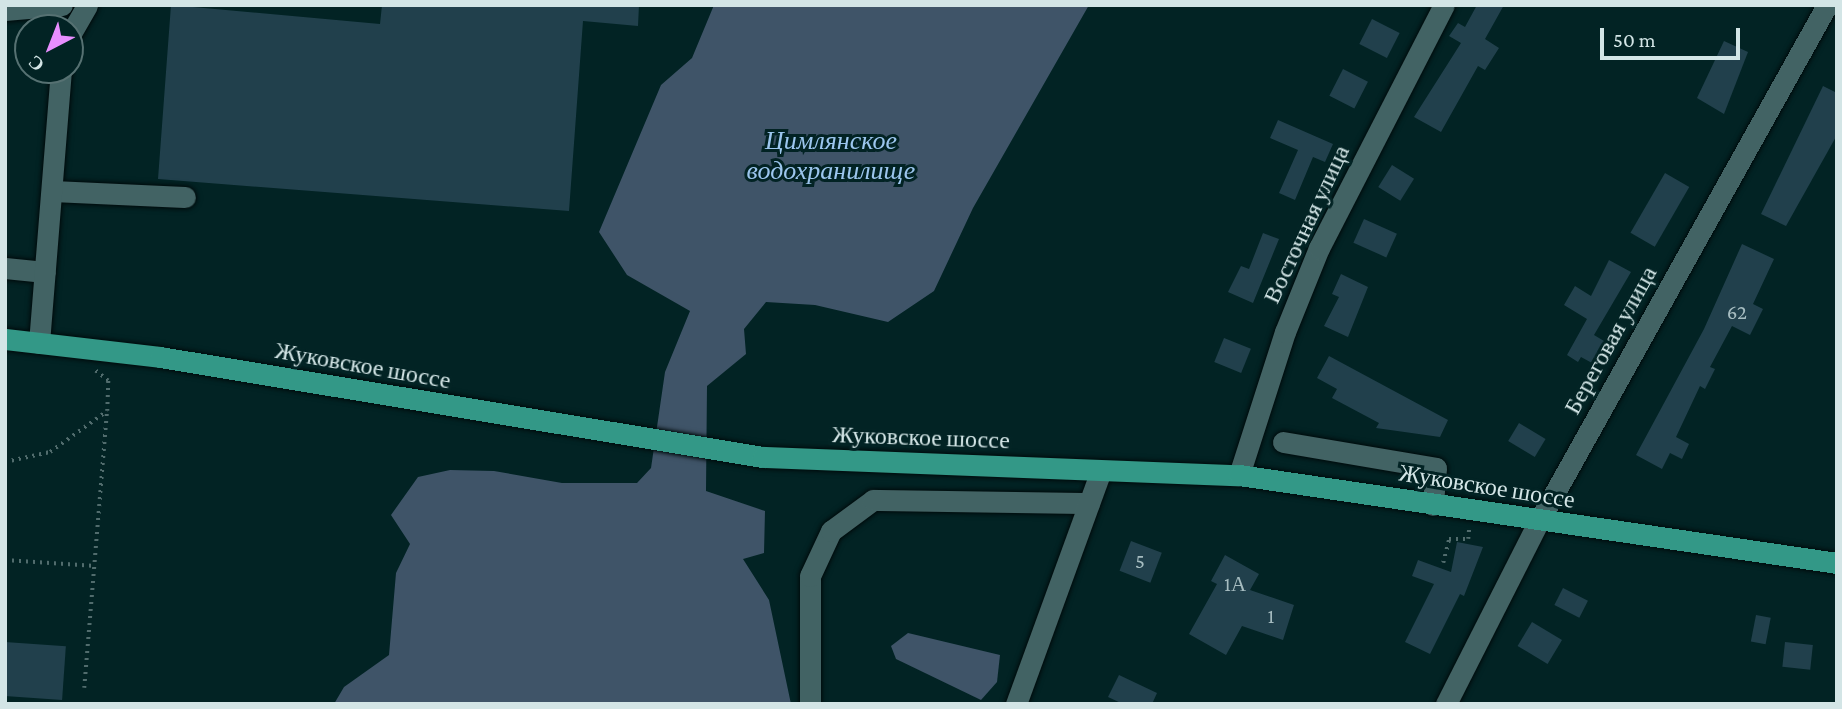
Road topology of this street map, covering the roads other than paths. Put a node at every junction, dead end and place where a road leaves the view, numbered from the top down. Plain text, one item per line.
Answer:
1 (62, 5) edge
2 (1444, 5) edge
3 (1827, 5) edge
4 (6, 8) edge
5 (60, 84) edge
6 (51, 191) junction
7 (185, 197) dead end
8 (5, 268) edge
9 (45, 272) junction
10 (5, 339) edge
11 (39, 343) junction
12 (1283, 442) dead end
13 (1101, 471) junction
14 (1239, 475) junction
15 (1089, 503) junction
16 (1433, 505) junction
17 (1539, 521) junction
18 (1837, 563) edge
19 (810, 704) edge
20 (1016, 704) edge
21 (1446, 704) edge

1 - 4 street
2 - 14 street, Восточная улица
3 - 17 street, Береговая улица
5 - 6 street
6 - 7 street
6 - 9 street
8 - 9 street
9 - 11 street
10 - 11 main road, Жуковское шоссе
11 - 13 main road, Жуковское шоссе
12 - 16 street
13 - 14 main road, Жуковское шоссе
13 - 15 street
14 - 16 main road, Жуковское шоссе
15 - 19 street
15 - 20 street
16 - 17 main road, Жуковское шоссе
17 - 18 main road, Жуковское шоссе
17 - 21 street, Береговая улица

